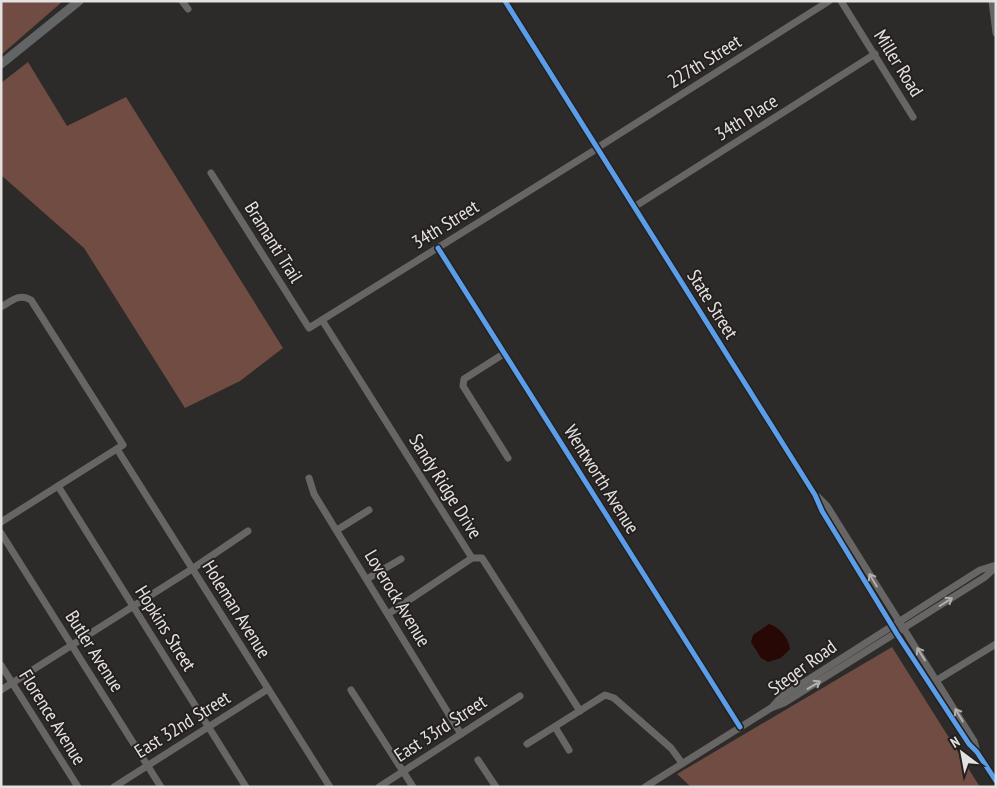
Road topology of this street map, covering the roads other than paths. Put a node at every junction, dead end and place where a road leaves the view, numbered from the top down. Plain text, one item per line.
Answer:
1 (79, 1) edge
2 (182, 1) edge
3 (505, 1) edge
4 (829, 1) edge
5 (841, 1) edge
6 (992, 1) edge
7 (188, 9) dead end
8 (996, 33) edge
9 (875, 54) junction
10 (1, 64) edge
11 (914, 118) dead end
12 (597, 148) junction
13 (211, 173) dead end
14 (634, 207) junction
15 (438, 248) junction
16 (1, 307) edge
17 (322, 320) junction
18 (309, 328) joint
19 (505, 353) junction
20 (120, 447) junction
21 (508, 458) dead end
22 (309, 478) dead end
23 (58, 486) junction
24 (815, 495) junction
25 (369, 510) dead end
26 (1, 522) edge
27 (337, 530) junction
28 (248, 531) dead end
29 (1, 533) edge
30 (472, 558) junction
31 (401, 559) dead end
32 (996, 566) edge
33 (192, 569) junction
34 (367, 579) junction
35 (133, 606) junction
36 (388, 614) junction
37 (900, 621) junction
38 (892, 626) junction
39 (905, 628) junction
40 (897, 634) junction
41 (996, 644) edge
42 (72, 645) junction
43 (1, 664) edge
44 (937, 680) junction
45 (13, 683) junction
46 (268, 689) junction
47 (1, 690) edge
48 (351, 690) dead end
49 (520, 696) dead end
50 (771, 708) junction
51 (580, 711) junction
52 (209, 727) junction
53 (555, 727) junction
54 (740, 727) junction
55 (461, 734) junction
56 (527, 744) dead end
57 (569, 750) dead end
58 (978, 752) junction
59 (478, 760) dead end
60 (682, 763) junction
61 (148, 765) junction
62 (403, 771) junction
63 (996, 781) edge
64 (78, 787) edge
65 (114, 787) edge
66 (162, 787) edge
67 (246, 787) edge
68 (330, 787) edge
69 (379, 787) edge
70 (413, 787) edge
71 (496, 787) edge
72 (645, 787) edge

1 - 10 main road
2 - 7 street
3 - 12 street, State Street
4 - 12 street, 227th Street
5 - 9 street, Miller Road
6 - 8 street
9 - 11 street, Miller Road
9 - 14 street, 34th Place
12 - 14 street, State Street
12 - 15 street, 34th Street
13 - 18 street, Bramanti Trail
14 - 24 street, State Street
15 - 17 street, 34th Street
15 - 19 street, Wentworth Avenue
16 - 20 street, Holeman Avenue
17 - 18 street, 34th Street
17 - 30 street, Sandy Ridge Drive
19 - 21 street
19 - 54 street, Wentworth Avenue
20 - 23 street
20 - 33 street, Holeman Avenue
22 - 27 street, Loverock Avenue
23 - 26 street
23 - 35 street, Hopkins Street
37 -> 24 street, State Street
24 - 38 street, State Street
25 - 27 street
27 - 34 street, Loverock Avenue
28 - 33 street
29 - 42 street, Butler Avenue
30 - 36 street
30 - 51 street, Sandy Ridge Drive
31 - 34 street
32 - 37 street, Steger Road
39 -> 32 street, Steger Road
33 - 35 street
33 - 46 street, Holeman Avenue
34 - 36 street, Loverock Avenue
35 - 42 street
35 - 52 street, Hopkins Street
36 - 55 street, Loverock Avenue
37 - 38 street, Steger Road
37 - 39 street, State Street
38 - 40 street, State Street
38 - 50 street, Steger Road
39 - 40 street, Steger Road
44 -> 39 street, State Street
50 -> 40 street, Steger Road
40 - 58 street, State Street
41 - 44 street
42 - 45 street
42 - 61 street, Butler Avenue
43 - 45 street, Florence Avenue
58 -> 44 street, State Street
45 - 47 street
45 - 64 street, Florence Avenue
46 - 52 street, East 32nd Street
46 - 68 street, Holeman Avenue
48 - 62 street
49 - 55 street, East 33rd Street
50 - 54 street
51 - 53 street
51 - 60 street
52 - 61 street, East 32nd Street
52 - 67 street, Hopkins Street
53 - 56 street
53 - 57 street
54 - 60 street
55 - 62 street, East 33rd Street
58 - 63 street
59 - 71 street
60 - 72 street
61 - 65 street, East 32nd Street
61 - 66 street, Butler Avenue
62 - 69 street, East 33rd Street
62 - 70 street

